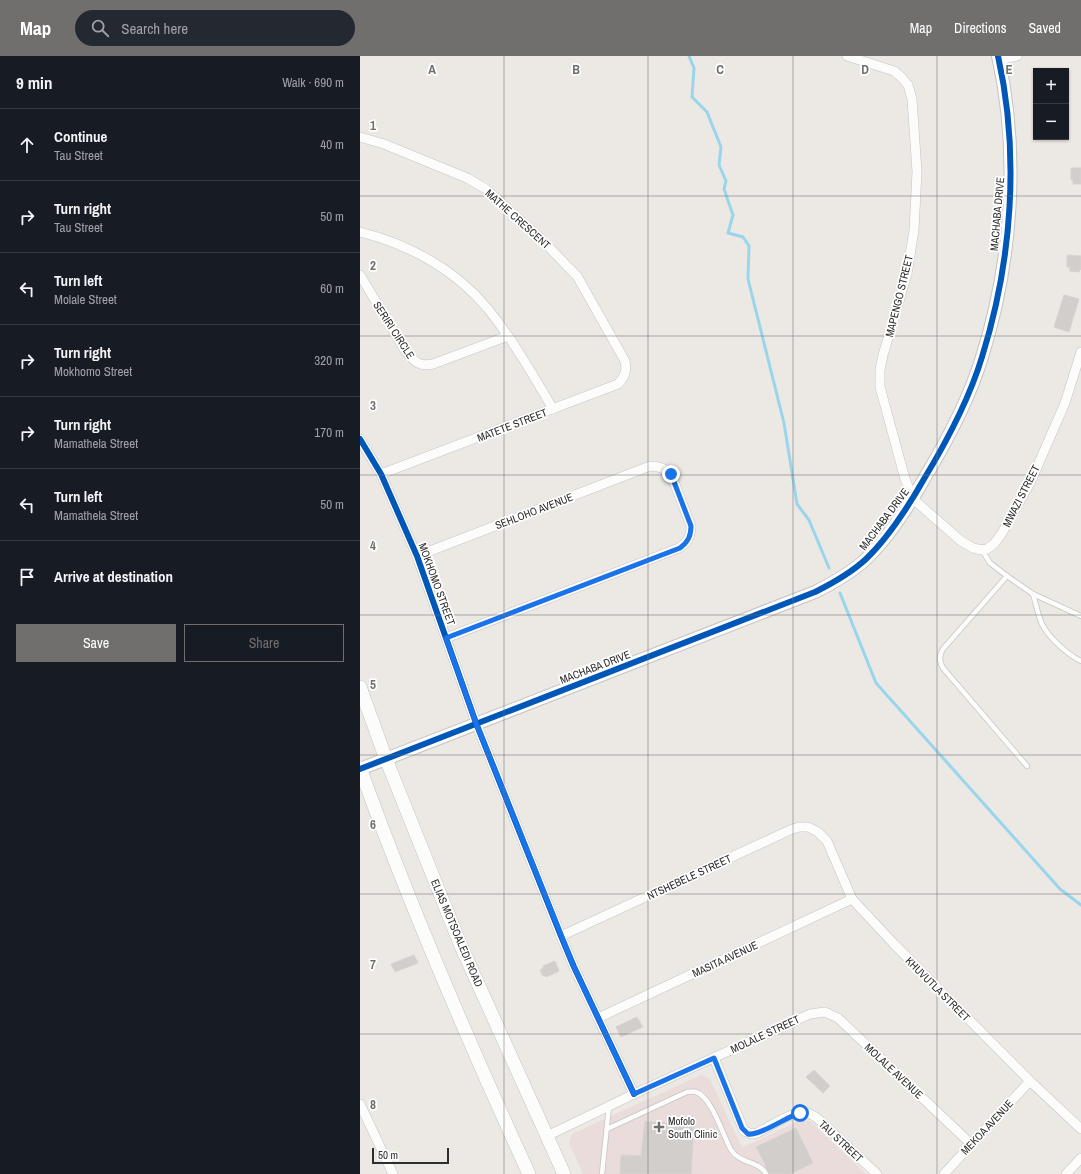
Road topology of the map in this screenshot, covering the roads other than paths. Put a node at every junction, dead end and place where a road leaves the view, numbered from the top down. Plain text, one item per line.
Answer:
1 (847, 56) edge
2 (1017, 56) edge
3 (999, 58) edge
4 (360, 137) edge
5 (360, 232) edge
6 (360, 275) edge
7 (508, 336) junction
8 (1081, 352) edge
9 (625, 361) joint
10 (552, 409) junction
11 (360, 439) edge
12 (381, 474) junction
13 (913, 499) junction
14 (982, 550) junction
15 (417, 556) junction
16 (1006, 576) junction
17 (1033, 594) junction
18 (1081, 616) edge
19 (446, 638) junction
20 (1081, 661) edge
21 (360, 687) edge
22 (476, 723) junction
23 (386, 759) junction
24 (1027, 766) dead end
25 (360, 769) edge
26 (818, 832) joint
27 (852, 899) junction
28 (561, 936) junction
29 (810, 1014) joint
30 (598, 1018) junction
31 (714, 1058) junction
32 (1030, 1081) junction
33 (634, 1094) junction
34 (360, 1104) edge
35 (609, 1106) junction
36 (607, 1129) junction
37 (1081, 1130) edge
38 (546, 1136) junction
39 (971, 1144) junction
40 (1081, 1158) edge
41 (393, 1174) edge
42 (530, 1174) edge
43 (564, 1174) edge
44 (602, 1174) edge
45 (766, 1174) edge
46 (877, 1174) edge
47 (944, 1174) edge
48 (1066, 1174) edge

1 - 13 street, MAPENGO STREET
2 - 3 street
3 - 13 street, MACHABA DRIVE
4 - 9 street, MATHE CRESCENT
5 - 7 street
6 - 7 street, SERIRI CIRCLE
7 - 10 street
8 - 14 street, MWAZI STREET
9 - 10 street, MATETE STREET
10 - 12 street, MATETE STREET
11 - 12 street, MOKHOMO STREET
12 - 15 street, MOKHOMO STREET
13 - 14 street
13 - 22 street, MACHABA DRIVE
14 - 16 lane
15 - 19 street, MOKHOMO STREET
15 - 19 street, SEHLOHO AVENUE
16 - 17 lane
16 - 24 lane
17 - 18 lane
17 - 20 lane
19 - 22 street, MOKHOMO STREET
21 - 23 main road, ELIAS MOTSOALEDI ROAD
22 - 23 street, MACHABA DRIVE
22 - 28 street, MOKHOMO STREET
23 - 25 street, MACHABA DRIVE
23 - 38 main road, ELIAS MOTSOALEDI ROAD
25 - 42 main road
26 - 27 street, KHUVUTLA STREET
26 - 28 street, NTSHEBELE STREET
27 - 30 street, MASITA AVENUE
27 - 32 street, KHUVUTLA STREET
28 - 30 street, MOKHOMO STREET
29 - 31 street, MOLALE STREET
29 - 39 street, MOLALE AVENUE
30 - 33 street, MOKHOMO STREET
31 - 33 street, MOLALE STREET
31 - 46 street, TAU STREET
32 - 37 street, KHUVUTLA STREET
32 - 39 street, MEKOA AVENUE
33 - 35 street, MOLALE STREET
34 - 41 street
35 - 36 lane
35 - 38 street, MOLALE STREET
36 - 44 lane
36 - 45 lane
38 - 43 main road, ELIAS MOTSOALEDI ROAD
39 - 47 street, MEKOA AVENUE
40 - 48 street

